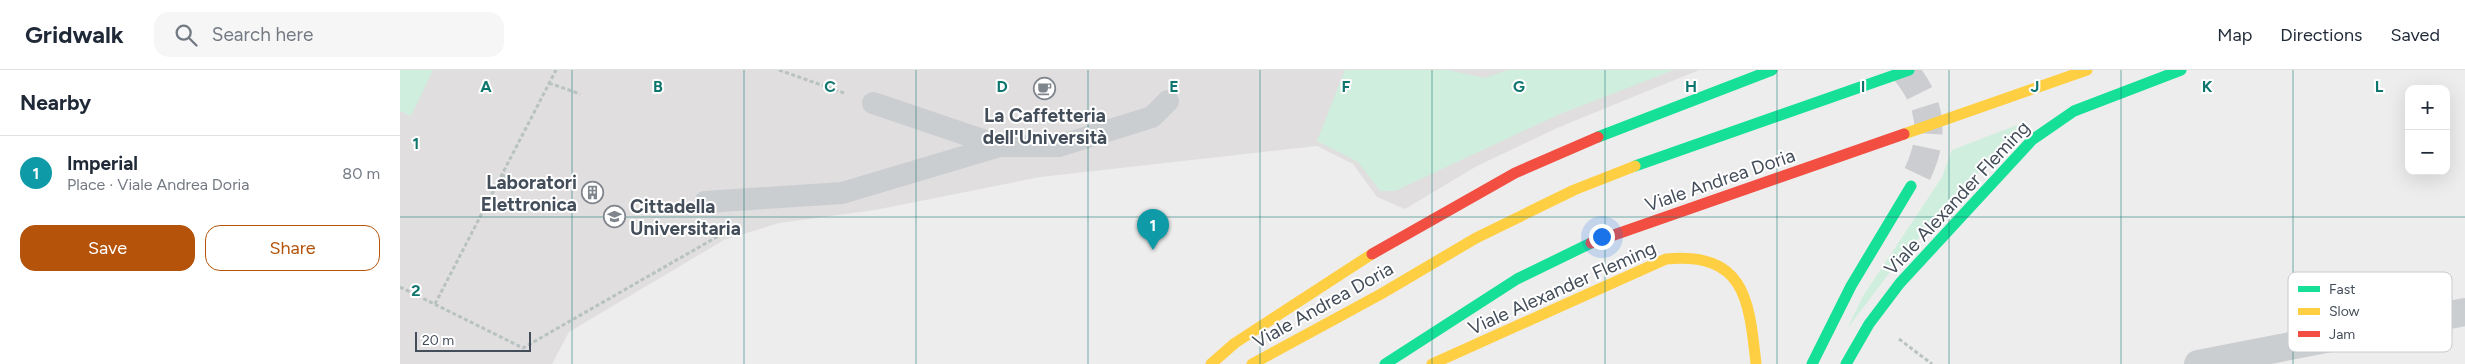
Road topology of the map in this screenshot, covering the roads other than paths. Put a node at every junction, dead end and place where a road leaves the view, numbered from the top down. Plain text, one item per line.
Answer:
1 (1772, 70) edge
2 (1909, 70) edge
3 (2087, 70) edge
4 (2182, 70) edge
5 (1168, 102) dead end
6 (872, 103) road end
7 (1000, 146) junction
8 (1911, 186) tunnel mouth
9 (705, 202) dead end
10 (2465, 312) edge
11 (2452, 316) edge
12 (2317, 353) edge
13 (1211, 364) edge
14 (1252, 364) edge
15 (1385, 364) edge
16 (1432, 364) edge
17 (1756, 364) edge
18 (1812, 364) edge
19 (1846, 364) edge
20 (2198, 364) edge

1 - 13 main road
2 - 14 main road, Viale Andrea Doria
3 - 15 main road, Viale Andrea Doria
4 - 19 main road, Viale Alexander Fleming
5 - 7 lane
6 - 7 lane
7 - 9 lane
8 - 18 main road
10 - 11 street
12 - 20 street
16 - 17 main road, Viale Alexander Fleming

